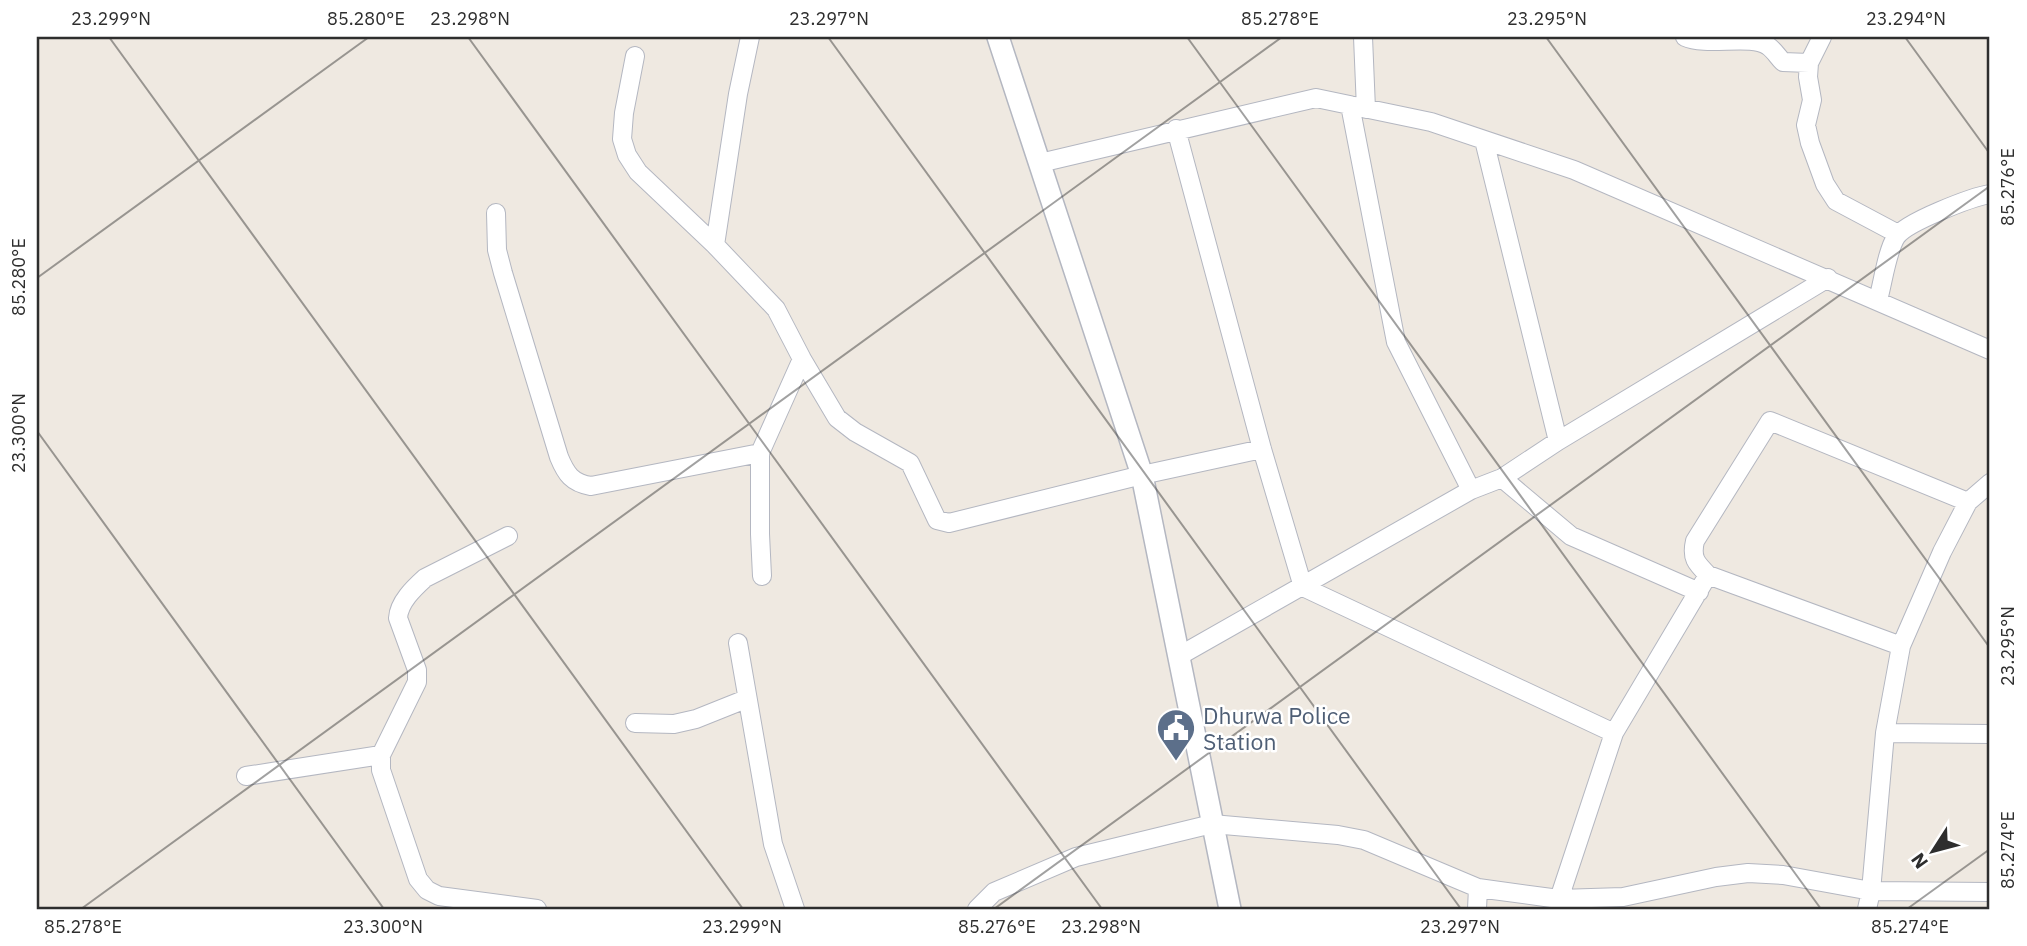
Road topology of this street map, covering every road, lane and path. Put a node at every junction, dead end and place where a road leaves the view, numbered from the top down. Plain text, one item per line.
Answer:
1 (750, 37) edge
2 (998, 37) edge
3 (1363, 37) edge
4 (1685, 37) edge
5 (1822, 37) edge
6 (635, 56) dead end
7 (1810, 62) junction
8 (1358, 107) junction
9 (1176, 130) junction
10 (1484, 140) junction
11 (1040, 163) junction
12 (1990, 194) edge
13 (496, 213) dead end
14 (1898, 234) junction
15 (715, 245) junction
16 (1828, 278) junction
17 (1878, 300) junction
18 (1990, 350) edge
19 (802, 359) junction
20 (1558, 440) junction
21 (1262, 449) junction
22 (760, 453) junction
23 (1142, 475) junction
24 (1502, 478) junction
25 (1990, 483) edge
26 (1471, 490) junction
27 (1969, 502) junction
28 (508, 536) dead end
29 (1708, 575) junction
30 (762, 576) dead end
31 (1303, 587) junction
32 (1699, 592) junction
33 (738, 643) dead end
34 (1901, 646) junction
35 (1179, 656) junction
36 (746, 699) junction
37 (635, 723) dead end
38 (1614, 733) junction
39 (1885, 733) junction
40 (1990, 734) edge
41 (381, 755) junction
42 (246, 776) dead end
43 (1212, 824) junction
44 (1478, 888) junction
45 (1871, 891) junction
46 (1990, 892) edge
47 (995, 901) edge
48 (1559, 904) edge
49 (537, 909) edge
50 (795, 909) edge
51 (977, 909) edge
52 (1230, 909) edge
53 (1477, 909) edge
54 (1867, 909) edge

1 - 15 street
2 - 11 street
3 - 8 street
4 - 7 street
5 - 7 street
6 - 15 street
7 - 14 street
8 - 9 street
8 - 10 street
8 - 26 street
9 - 11 street
9 - 21 street
10 - 16 street
10 - 20 street
11 - 23 street
12 - 14 street
13 - 22 street
14 - 17 street
15 - 19 street
16 - 17 street
16 - 20 street
17 - 18 street
19 - 22 street
19 - 23 street
20 - 24 street
21 - 23 street
21 - 31 street
22 - 30 street
23 - 35 street
24 - 26 street
24 - 32 street
25 - 27 street
26 - 31 street
27 - 29 street
27 - 34 street
28 - 41 street
29 - 32 street
29 - 34 street
31 - 35 street
31 - 38 street
32 - 38 street
33 - 36 street
34 - 39 street
35 - 43 street
36 - 37 street
36 - 50 street
38 - 48 street
39 - 40 street
39 - 45 street
41 - 42 street
41 - 49 street
43 - 44 street
43 - 47 street
43 - 52 street
44 - 48 street
44 - 53 street
45 - 46 street
45 - 48 street
45 - 54 street
47 - 51 street

